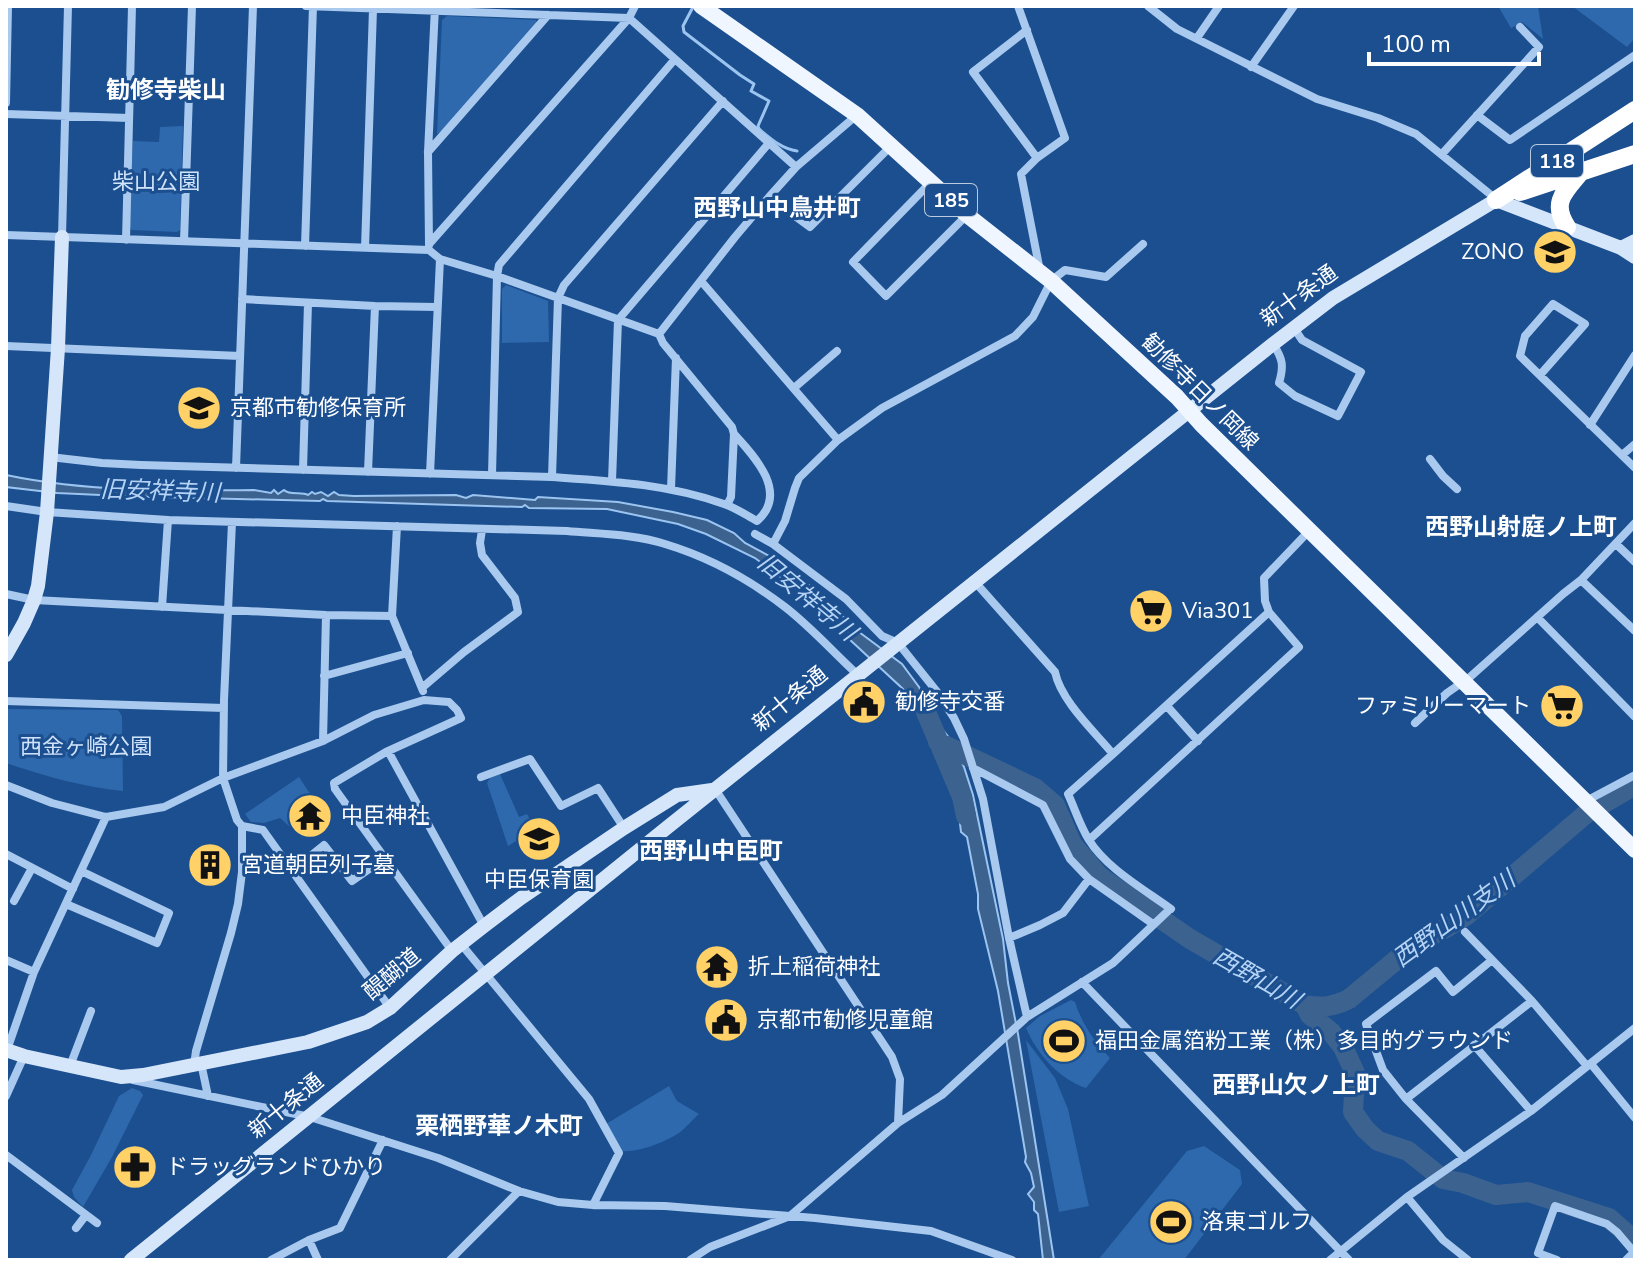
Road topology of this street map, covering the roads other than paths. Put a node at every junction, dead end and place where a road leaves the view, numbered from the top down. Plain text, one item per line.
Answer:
1 (8, 6) edge
2 (68, 6) edge
3 (132, 6) edge
4 (192, 6) edge
5 (253, 6) edge
6 (306, 6) edge
7 (313, 6) edge
8 (635, 6) edge
9 (701, 6) edge
10 (1018, 6) edge
11 (1148, 6) edge
12 (1219, 6) edge
13 (1294, 6) edge
14 (435, 8) edge
15 (373, 9) junction
16 (548, 15) junction
17 (629, 18) junction
18 (1520, 27) dead end
19 (1027, 30) junction
20 (1197, 38) junction
21 (1635, 55) edge
22 (675, 59) junction
23 (1251, 67) junction
24 (723, 101) junction
25 (6, 103) edge
26 (1635, 110) edge
27 (6, 114) edge
28 (857, 115) junction
29 (1477, 115) junction
30 (65, 116) junction
31 (129, 118) junction
32 (769, 143) junction
33 (891, 145) junction
34 (428, 152) junction
35 (1442, 154) junction
36 (1635, 154) edge
37 (1037, 158) junction
38 (796, 167) junction
39 (1580, 173) junction
40 (931, 182) junction
41 (769, 197) junction
42 (1496, 200) junction
43 (967, 215) junction
44 (1567, 227) junction
45 (6, 235) edge
46 (62, 237) junction
47 (126, 240) junction
48 (184, 241) junction
49 (1635, 241) edge
50 (245, 244) junction
51 (1143, 244) dead end
52 (305, 246) junction
53 (429, 246) junction
54 (365, 248) junction
55 (1621, 248) junction
56 (1635, 257) edge
57 (440, 259) junction
58 (497, 276) junction
59 (1045, 276) junction
60 (701, 281) junction
61 (558, 298) junction
62 (242, 299) junction
63 (308, 303) junction
64 (375, 306) junction
65 (437, 307) junction
66 (618, 320) junction
67 (1294, 328) junction
68 (659, 334) junction
69 (1273, 344) junction
70 (6, 346) edge
71 (58, 348) junction
72 (837, 351) dead end
73 (1635, 355) edge
74 (240, 356) junction
75 (676, 358) junction
76 (1540, 375) junction
77 (794, 388) junction
78 (1189, 411) junction
79 (1590, 425) junction
80 (734, 434) junction
81 (838, 440) junction
82 (1635, 444) edge
83 (1622, 455) junction
84 (1430, 459) dead end
85 (50, 461) junction
86 (236, 468) junction
87 (1635, 468) edge
88 (303, 470) junction
89 (368, 472) junction
90 (430, 474) junction
91 (492, 475) junction
92 (552, 477) junction
93 (612, 481) junction
94 (671, 489) junction
95 (1457, 489) dead end
96 (47, 505) junction
97 (727, 505) junction
98 (6, 506) edge
99 (168, 520) junction
100 (232, 522) junction
101 (1635, 523) edge
102 (397, 526) junction
103 (482, 530) junction
104 (1310, 530) junction
105 (755, 534) dead end
106 (773, 544) junction
107 (1616, 544) junction
108 (1635, 562) edge
109 (1581, 580) junction
110 (975, 582) junction
111 (6, 594) edge
112 (34, 600) junction
113 (162, 607) junction
114 (229, 610) junction
115 (1269, 612) junction
116 (326, 615) junction
117 (392, 616) junction
118 (1537, 617) junction
119 (1635, 631) edge
120 (895, 645) junction
121 (408, 653) junction
122 (6, 655) edge
123 (863, 671) junction
124 (324, 676) junction
125 (1463, 680) junction
126 (423, 687) junction
127 (424, 700) junction
128 (6, 701) edge
129 (1167, 706) junction
130 (224, 708) junction
131 (1635, 717) edge
132 (1415, 723) dead end
133 (323, 741) junction
134 (1198, 741) junction
135 (388, 751) junction
136 (1113, 754) junction
137 (973, 768) junction
138 (1635, 775) edge
139 (481, 777) dead end
140 (223, 778) junction
141 (6, 785) edge
142 (715, 789) junction
143 (1591, 807) junction
144 (106, 817) junction
145 (242, 826) junction
146 (624, 828) junction
147 (1089, 840) junction
148 (1635, 850) edge
149 (6, 854) edge
150 (385, 858) junction
151 (32, 868) junction
152 (293, 870) junction
153 (81, 871) junction
154 (1089, 879) junction
155 (73, 889) junction
156 (14, 901) dead end
157 (66, 904) junction
158 (1154, 922) junction
159 (484, 926) junction
160 (1465, 932) dead end
161 (1009, 938) junction
162 (456, 948) junction
163 (6, 960) edge
164 (1492, 960) junction
165 (34, 972) junction
166 (485, 975) junction
167 (1082, 982) junction
168 (1532, 1001) junction
169 (390, 1008) junction
170 (91, 1011) dead end
171 (1027, 1017) junction
172 (1635, 1028) edge
173 (1474, 1045) junction
174 (6, 1050) edge
175 (24, 1056) junction
176 (198, 1064) junction
177 (1589, 1065) junction
178 (70, 1066) junction
179 (121, 1077) junction
180 (6, 1096) edge
181 (208, 1096) junction
182 (1406, 1099) junction
183 (1531, 1111) junction
184 (310, 1117) junction
185 (1635, 1118) edge
186 (898, 1123) junction
187 (383, 1140) junction
188 (6, 1155) edge
189 (1464, 1158) junction
190 (519, 1191) junction
191 (1407, 1197) junction
192 (593, 1205) junction
193 (86, 1215) junction
194 (790, 1216) junction
195 (97, 1223) dead end
196 (76, 1228) dead end
197 (309, 1240) junction
198 (1341, 1250) junction
199 (131, 1260) edge
200 (271, 1260) edge
201 (318, 1260) edge
202 (450, 1260) edge
203 (690, 1260) edge
204 (1012, 1260) edge
205 (1330, 1260) edge
206 (1349, 1260) edge
207 (1468, 1260) edge
208 (1557, 1260) edge
209 (1626, 1260) edge

1 - 25 street
2 - 30 street
3 - 31 street
4 - 48 street
5 - 50 street
6 - 7 street
7 - 15 street
7 - 52 street
8 - 17 street
9 - 28 main road, 勧修寺日ノ岡線 / 185
10 - 19 street
11 - 20 street
12 - 20 street
13 - 23 street
14 - 15 street
14 - 16 street
14 - 34 street
15 - 54 street
16 - 17 street
16 - 34 street
17 - 22 street
17 - 53 street
18 - 29 street
19 - 37 street
19 - 37 street
20 - 23 street
21 - 29 street
22 - 24 street
22 - 58 street
23 - 35 street
24 - 32 street
24 - 61 street
26 - 42 highway, 118
27 - 30 street
28 - 33 main road, 勧修寺日ノ岡線 / 185
28 - 38 street
29 - 35 street
30 - 31 street
30 - 46 street
31 - 47 street
32 - 38 street
32 - 66 street
33 - 40 main road, 勧修寺日ノ岡線 / 185
33 - 41 street
34 - 53 street
35 - 42 street
36 - 39 highway, 118
37 - 59 street
38 - 41 street
39 - 42 highway, 118
39 - 44 highway
40 - 43 main road, 勧修寺日ノ岡線 / 185
40 - 43 street
41 - 60 street
42 - 44 main road
42 - 67 main road, 新十条通 / 118
43 - 59 main road, 勧修寺日ノ岡線 / 185
44 - 55 main road
45 - 46 street
46 - 47 street
46 - 71 main road
47 - 48 street
48 - 50 street
49 - 55 main road
50 - 52 street
50 - 62 street
51 - 59 street
52 - 54 street
53 - 54 street
53 - 57 street
55 - 56 main road
57 - 58 street
57 - 65 street
58 - 61 street
58 - 91 street
59 - 78 main road, 勧修寺日ノ岡線 / 185
59 - 81 street
60 - 68 street
60 - 77 street
61 - 66 street
61 - 92 street
62 - 63 street
62 - 74 street
63 - 64 street
63 - 88 street
64 - 65 street
64 - 89 street
65 - 90 street
66 - 68 street
66 - 93 street
67 - 69 main road, 新十条通 / 118
67 - 69 street
68 - 75 street
69 - 78 main road, 新十条通 / 118
70 - 71 street
71 - 74 street
71 - 85 main road
72 - 77 street
73 - 79 street
74 - 86 street
75 - 80 street
75 - 94 street
76 - 76 street
76 - 79 street
77 - 81 street
78 - 104 main road, 勧修寺日ノ岡線 / 185
78 - 110 main road, 新十条通 / 118
79 - 83 street
80 - 97 street
80 - 97 street
81 - 106 street
82 - 83 street
83 - 87 street
84 - 95 street
85 - 86 street
85 - 96 main road
86 - 88 street
88 - 89 street
89 - 90 street
90 - 91 street
91 - 92 street
92 - 93 street
93 - 94 street
94 - 97 street
96 - 98 street
96 - 99 street
96 - 112 main road
99 - 100 street
99 - 113 street
100 - 102 street
100 - 114 street
101 - 107 street
102 - 103 street
102 - 117 street
103 - 123 street
103 - 126 street
104 - 115 street
104 - 125 main road, 勧修寺日ノ岡線 / 185
105 - 106 street
106 - 120 street
107 - 108 street
107 - 109 street
109 - 118 street
109 - 119 street
110 - 120 main road, 新十条通 / 118
110 - 136 street
111 - 112 street
112 - 113 street
112 - 122 main road
113 - 114 street
114 - 116 street
114 - 130 street
115 - 129 street
115 - 134 street
116 - 117 street
116 - 124 street
117 - 121 street
118 - 125 street
118 - 131 street
120 - 123 main road, 新十条通 / 118
120 - 137 street
121 - 124 street
121 - 126 street
123 - 142 main road, 新十条通 / 118
124 - 133 street
125 - 132 street
125 - 143 main road, 勧修寺日ノ岡線 / 185
126 - 127 street
127 - 133 street
127 - 135 street
128 - 130 street
129 - 134 street
129 - 136 street
130 - 140 street
133 - 140 street
134 - 147 street
135 - 150 street
135 - 159 street
136 - 147 street
137 - 154 street
137 - 161 street
138 - 143 street
139 - 146 street
140 - 144 street
140 - 145 street
141 - 144 street
142 - 146 main road, 醍醐道 / 118
142 - 166 main road, 新十条通
142 - 186 street
143 - 148 main road, 勧修寺日ノ岡線 / 185
144 - 153 street
145 - 152 street
145 - 176 street
146 - 159 main road, 醍醐道 / 118
147 - 158 street
149 - 151 street
150 - 152 street
150 - 162 street
151 - 155 street
151 - 156 street
152 - 169 street
153 - 155 street
153 - 157 street
154 - 158 street
154 - 161 street
155 - 157 street
157 - 165 street
158 - 167 street
159 - 162 main road, 醍醐道 / 118
160 - 164 street
161 - 171 street
162 - 166 street
162 - 169 main road, 醍醐道 / 118
163 - 165 street
164 - 168 street
164 - 182 street
165 - 174 street
166 - 184 main road, 新十条通
166 - 192 street
167 - 171 street
167 - 198 street
168 - 173 street
168 - 177 street
169 - 176 main road, 醍醐道 / 118
170 - 178 street
171 - 186 street
172 - 177 street
173 - 182 street
173 - 183 street
174 - 175 main road, 醍醐道 / 118
175 - 178 main road, 醍醐道 / 118
175 - 180 street
176 - 179 main road, 醍醐道 / 118
176 - 181 street
177 - 183 street
177 - 185 street
178 - 179 main road, 醍醐道 / 118
179 - 181 street
181 - 184 street
182 - 189 street
183 - 189 street
184 - 187 street
184 - 199 main road, 新十条通
186 - 194 street
187 - 190 street
187 - 197 street
188 - 193 street
189 - 191 street
190 - 192 street
190 - 202 street
191 - 198 street
191 - 207 street
192 - 194 street
193 - 195 street
193 - 196 street
194 - 203 street
194 - 204 street
197 - 200 street
197 - 201 street
198 - 205 street
198 - 206 street
208 - 209 street

